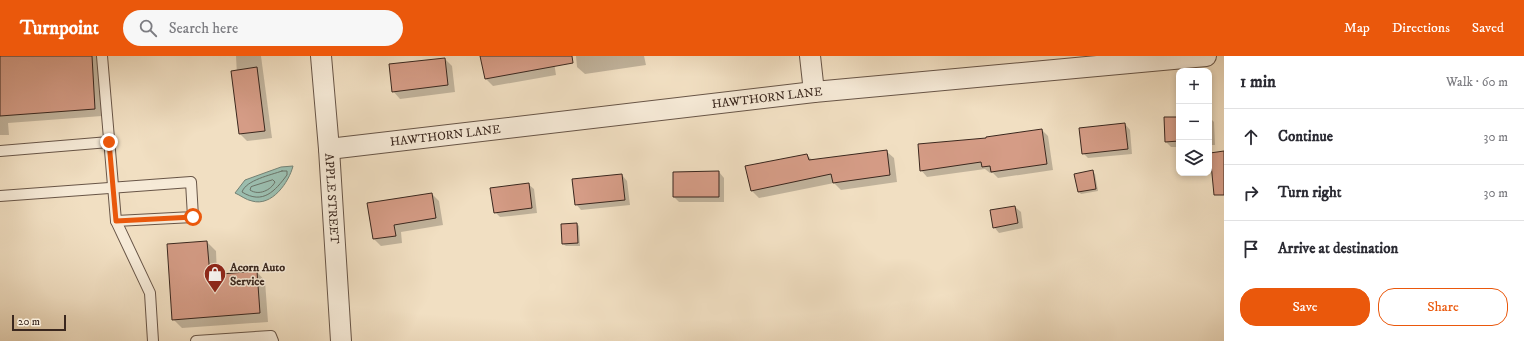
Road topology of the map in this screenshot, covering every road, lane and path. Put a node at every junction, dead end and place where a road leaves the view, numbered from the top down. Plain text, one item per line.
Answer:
1 (102, 56) edge
2 (321, 56) edge
3 (810, 56) edge
4 (1206, 56) edge
5 (814, 92) junction
6 (109, 142) junction
7 (329, 149) junction
8 (0, 151) edge
9 (112, 187) junction
10 (0, 196) edge
11 (116, 221) junction
12 (153, 341) edge
13 (196, 341) edge
14 (273, 341) edge
15 (341, 341) edge

1 - 6 lane
2 - 7 street, APPLE STREET
3 - 5 street
4 - 5 street, HAWTHORN LANE
5 - 7 street, HAWTHORN LANE
6 - 8 lane
6 - 9 lane
7 - 15 street, APPLE STREET
9 - 10 lane
9 - 11 lane
9 - 11 lane
11 - 12 lane
13 - 14 lane

